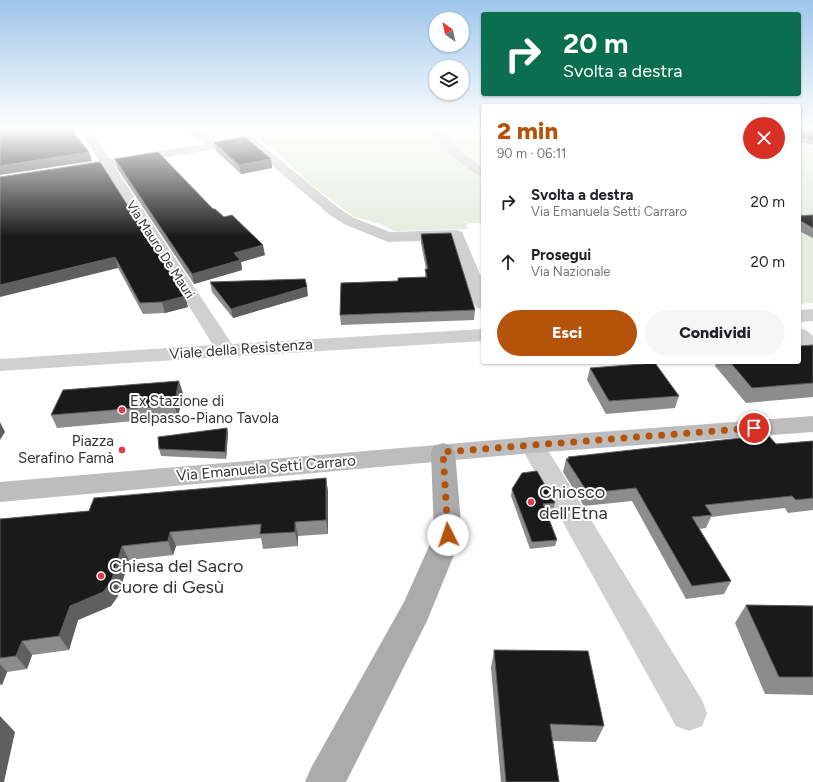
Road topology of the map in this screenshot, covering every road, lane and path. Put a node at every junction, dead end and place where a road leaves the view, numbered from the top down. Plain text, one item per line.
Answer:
1 (109, 163) edge
2 (277, 163) edge
3 (470, 163) edge
4 (106, 164) junction
5 (60, 171) edge
6 (481, 172) edge
7 (481, 299) edge
8 (813, 315) edge
9 (801, 316) edge
10 (481, 335) edge
11 (801, 336) edge
12 (813, 346) edge
13 (226, 350) junction
14 (0, 365) edge
15 (813, 424) edge
16 (532, 445) junction
17 (443, 452) junction
18 (1, 493) edge
19 (689, 713) dead end
20 (325, 782) edge

1 - 4 street
2 - 7 street
3 - 6 street
4 - 5 street
4 - 13 street, Via Mauro De Mauri
8 - 9 street
10 - 13 street, Viale della Resistenza
11 - 12 street
13 - 14 street, Viale della Resistenza
15 - 16 street, Via Emanuela Setti Carraro
16 - 17 street, Via Emanuela Setti Carraro
16 - 19 street
17 - 18 street, Via Emanuela Setti Carraro
17 - 20 main road

